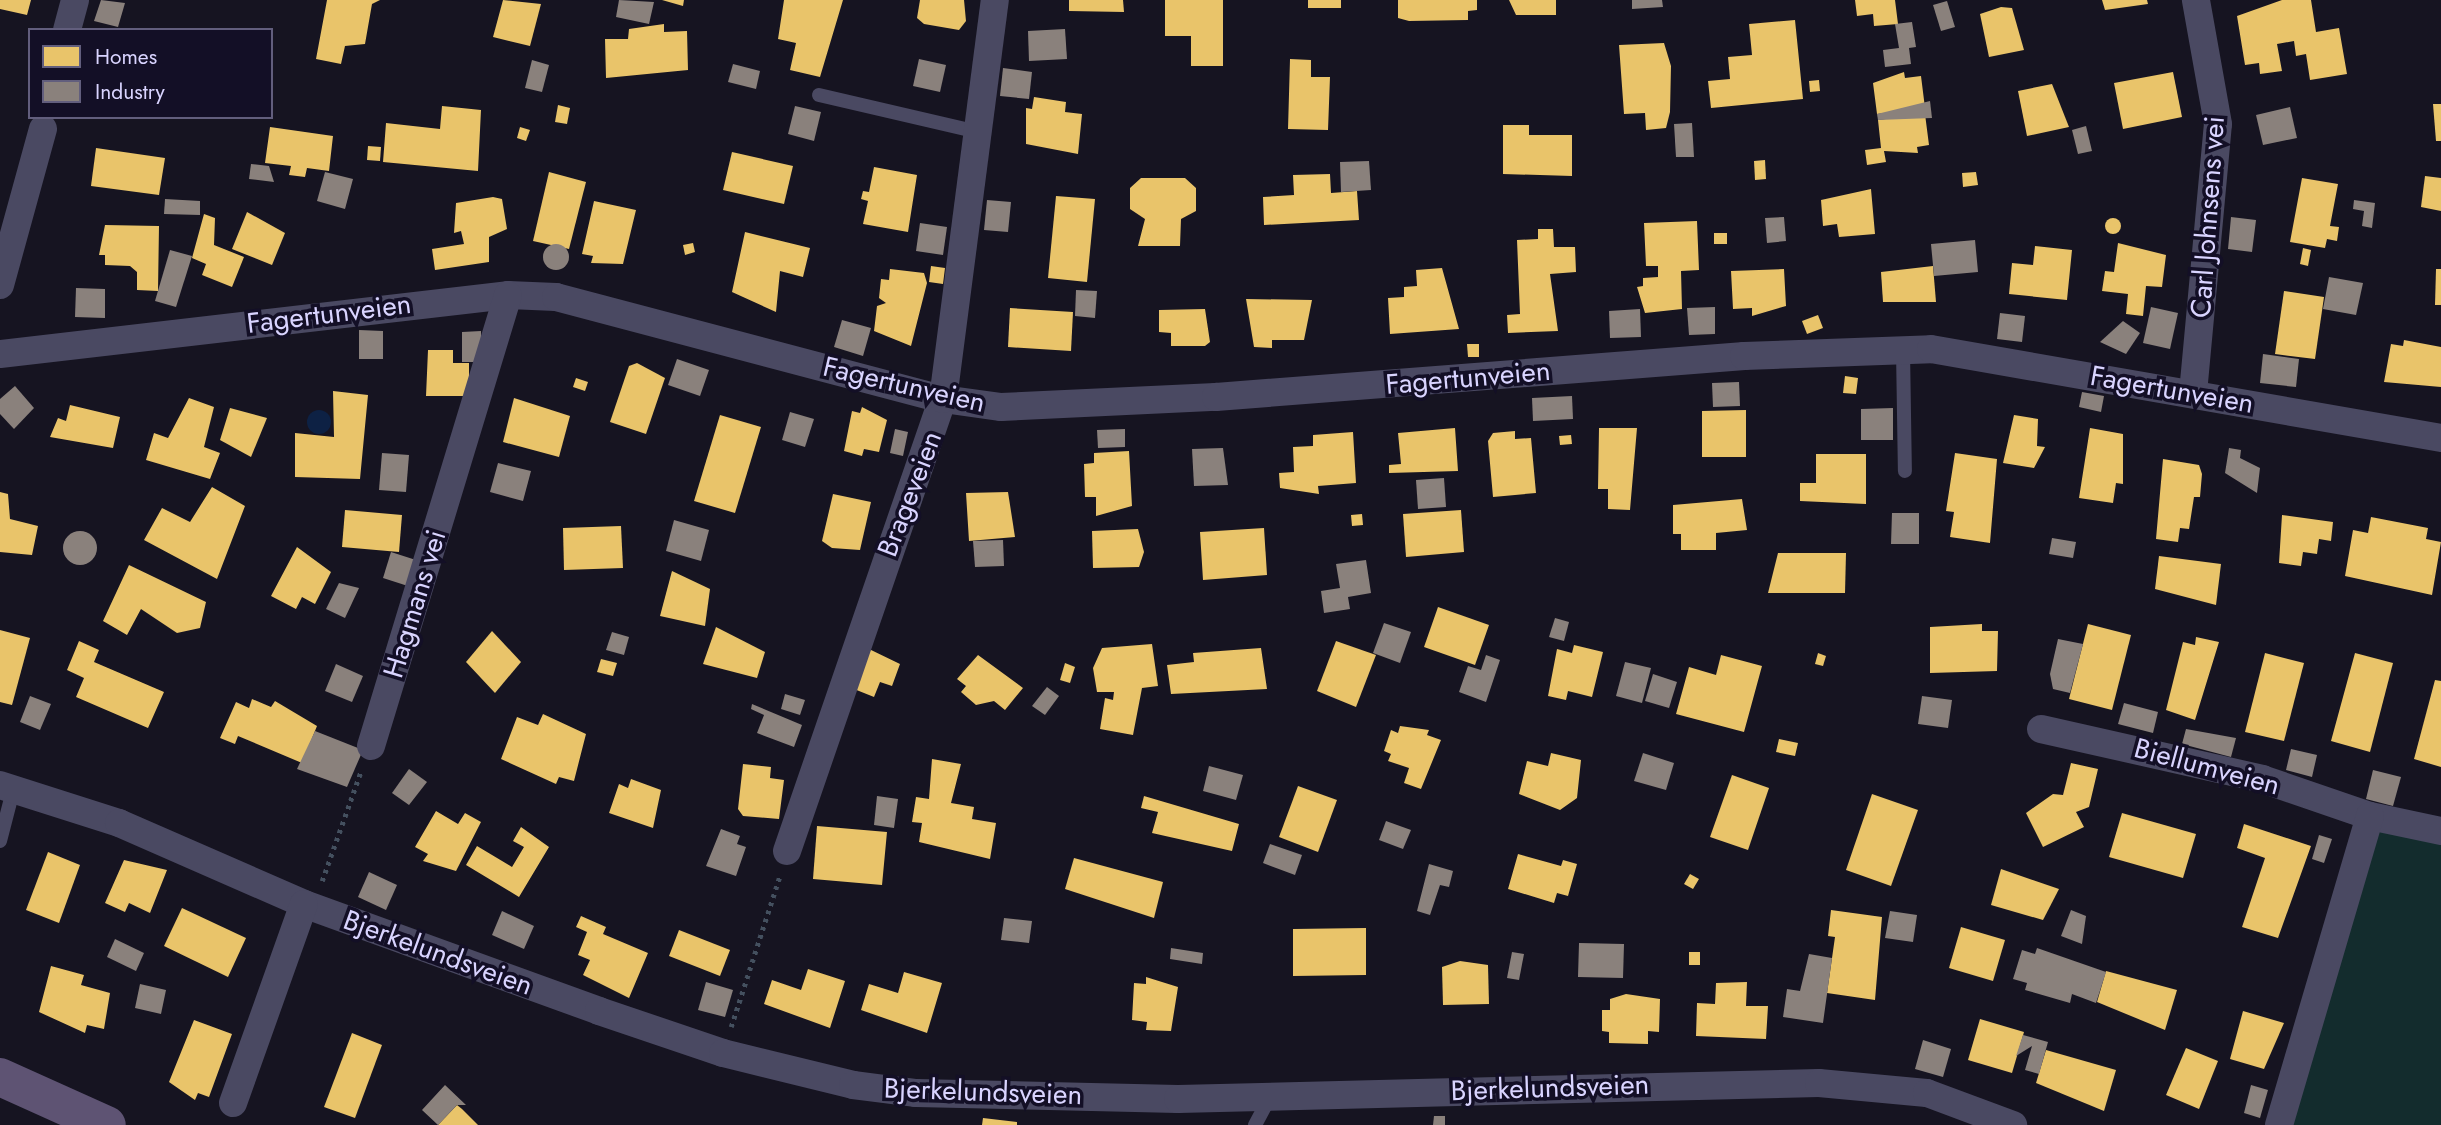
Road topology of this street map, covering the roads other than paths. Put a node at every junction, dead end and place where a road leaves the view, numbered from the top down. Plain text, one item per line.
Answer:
1 (75, 0) edge
2 (995, 0) edge
3 (2196, 0) edge
4 (68, 28) edge
5 (819, 95) dead end
6 (43, 129) dead end
7 (974, 131) junction
8 (0, 285) edge
9 (508, 295) junction
10 (1903, 350) junction
11 (0, 354) edge
12 (2193, 393) junction
13 (943, 399) junction
14 (2441, 438) edge
15 (1905, 471) dead end
16 (2041, 729) dead end
17 (370, 746) road end
18 (7, 786) edge
19 (2370, 816) junction
20 (2441, 831) edge
21 (0, 841) edge
22 (787, 851) road end
23 (304, 904) junction
24 (0, 1077) edge
25 (1270, 1097) junction
26 (233, 1103) dead end
27 (107, 1125) edge
28 (1255, 1125) edge
29 (2013, 1125) edge
30 (2278, 1125) edge

1 - 4 street
2 - 7 street, Brageveien
3 - 12 street, Carl Johnsens vei
5 - 7 lane
6 - 8 street
7 - 13 street, Brageveien
9 - 11 street, Fagertunveien
9 - 13 street, Fagertunveien
9 - 17 street, Hagmans vei
10 - 12 street, Fagertunveien
10 - 13 street, Fagertunveien
10 - 15 lane
12 - 14 street, Fagertunveien
13 - 22 street, Brageveien
16 - 19 street, Biellumveien
18 - 21 lane
18 - 23 street, Bjerkelundsveien
19 - 20 street, Biellumveien
19 - 30 street
23 - 25 street, Bjerkelundsveien
23 - 26 street
24 - 27 main road
25 - 28 lane
25 - 29 street, Bjerkelundsveien

